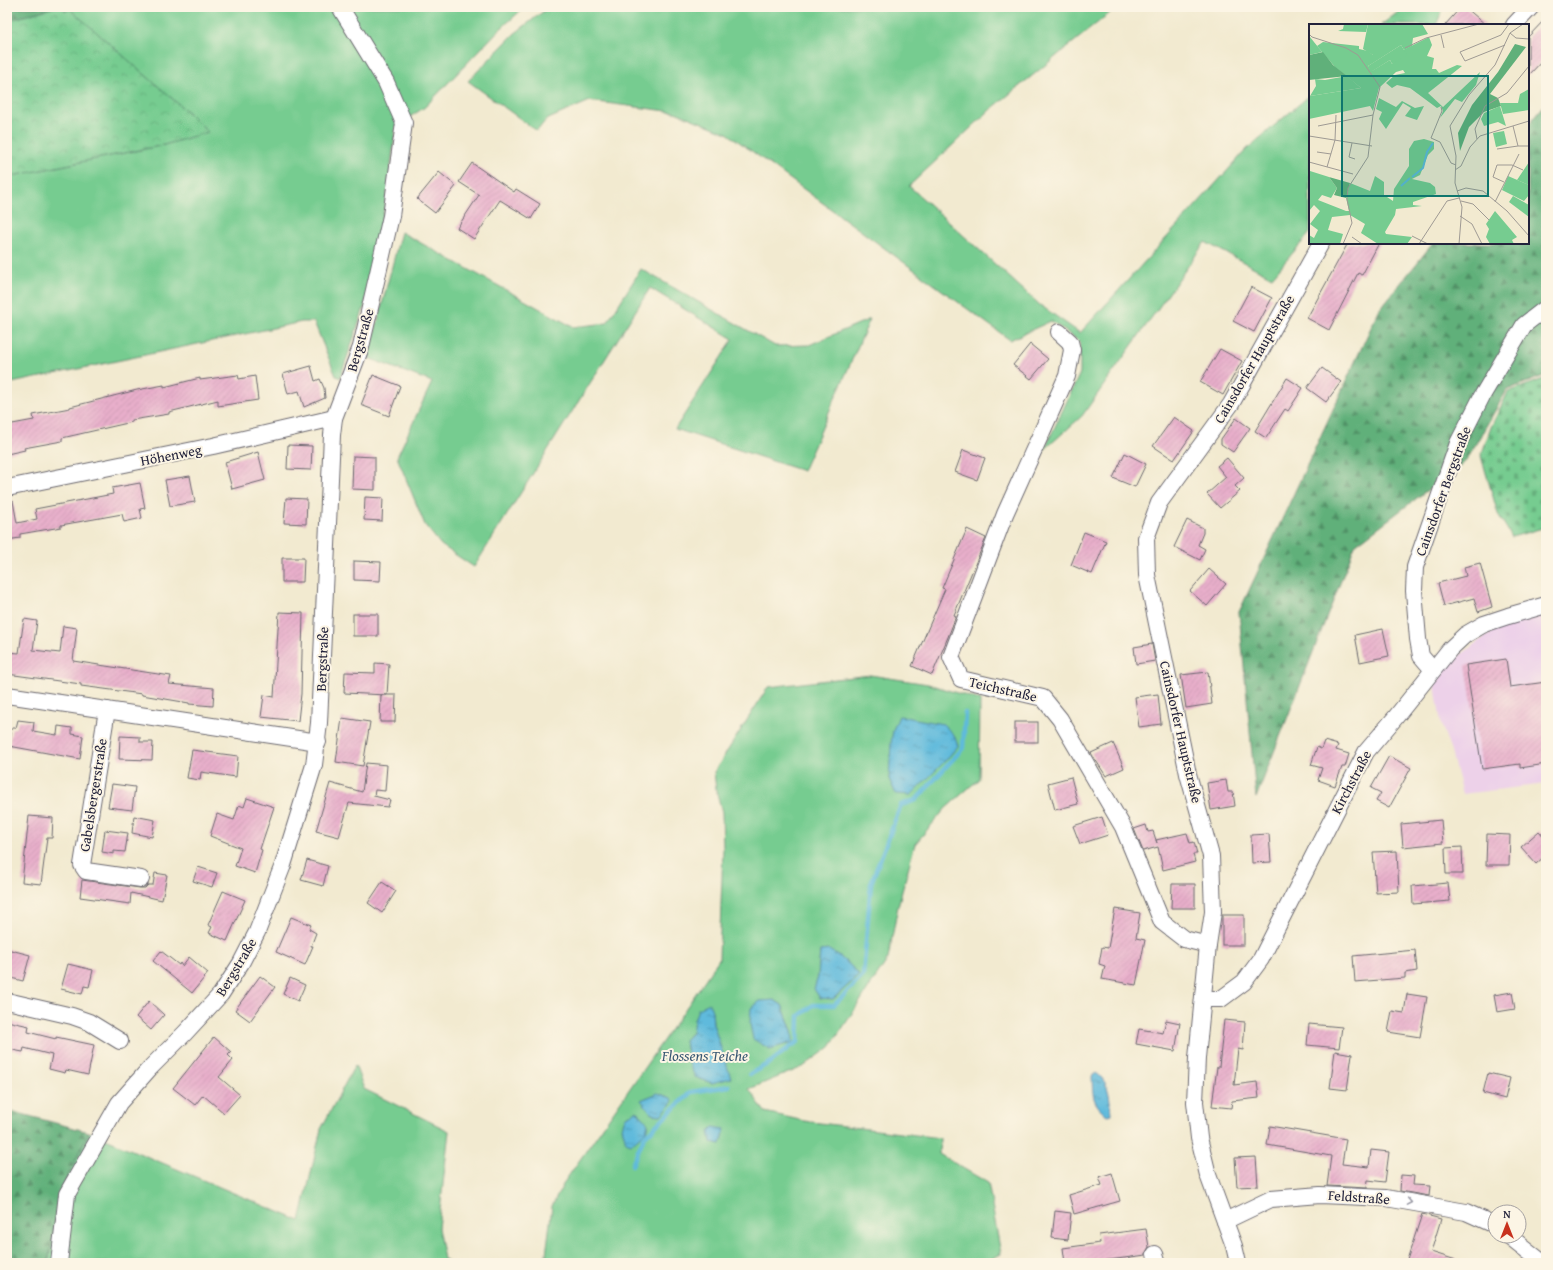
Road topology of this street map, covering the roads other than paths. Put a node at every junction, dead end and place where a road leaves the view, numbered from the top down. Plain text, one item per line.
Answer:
1 (340, 7) edge
2 (1531, 7) edge
3 (1515, 24) edge
4 (1320, 244) edge
5 (1546, 308) edge
6 (1059, 332) dead end
7 (334, 418) junction
8 (7, 488) edge
9 (1546, 605) edge
10 (1433, 670) junction
11 (7, 695) edge
12 (107, 710) junction
13 (318, 742) junction
14 (141, 879) dead end
15 (1208, 945) junction
16 (1203, 999) junction
17 (7, 1002) edge
18 (120, 1041) dead end
19 (1225, 1221) junction
20 (1487, 1221) edge
21 (1519, 1244) edge
22 (59, 1263) edge
23 (1238, 1263) edge
24 (1543, 1263) edge

1 - 7 street, Bergstraße
2 - 3 street
4 - 15 street, Cainsdorfer Hauptstraße
5 - 10 street, Cainsdorfer Bergstraße
6 - 15 street, Teichstraße
7 - 8 street, Höhenweg
7 - 13 street, Bergstraße
9 - 10 street, Kirchstraße
10 - 16 street, Kirchstraße
11 - 12 street
12 - 13 street
12 - 14 street, Gabelsbergerstraße
13 - 22 street, Bergstraße
15 - 16 street, Cainsdorfer Hauptstraße
16 - 19 street, Cainsdorfer Hauptstraße
17 - 18 street
19 -> 20 street, Feldstraße
19 - 23 street, Cainsdorfer Hauptstraße
21 - 24 street

